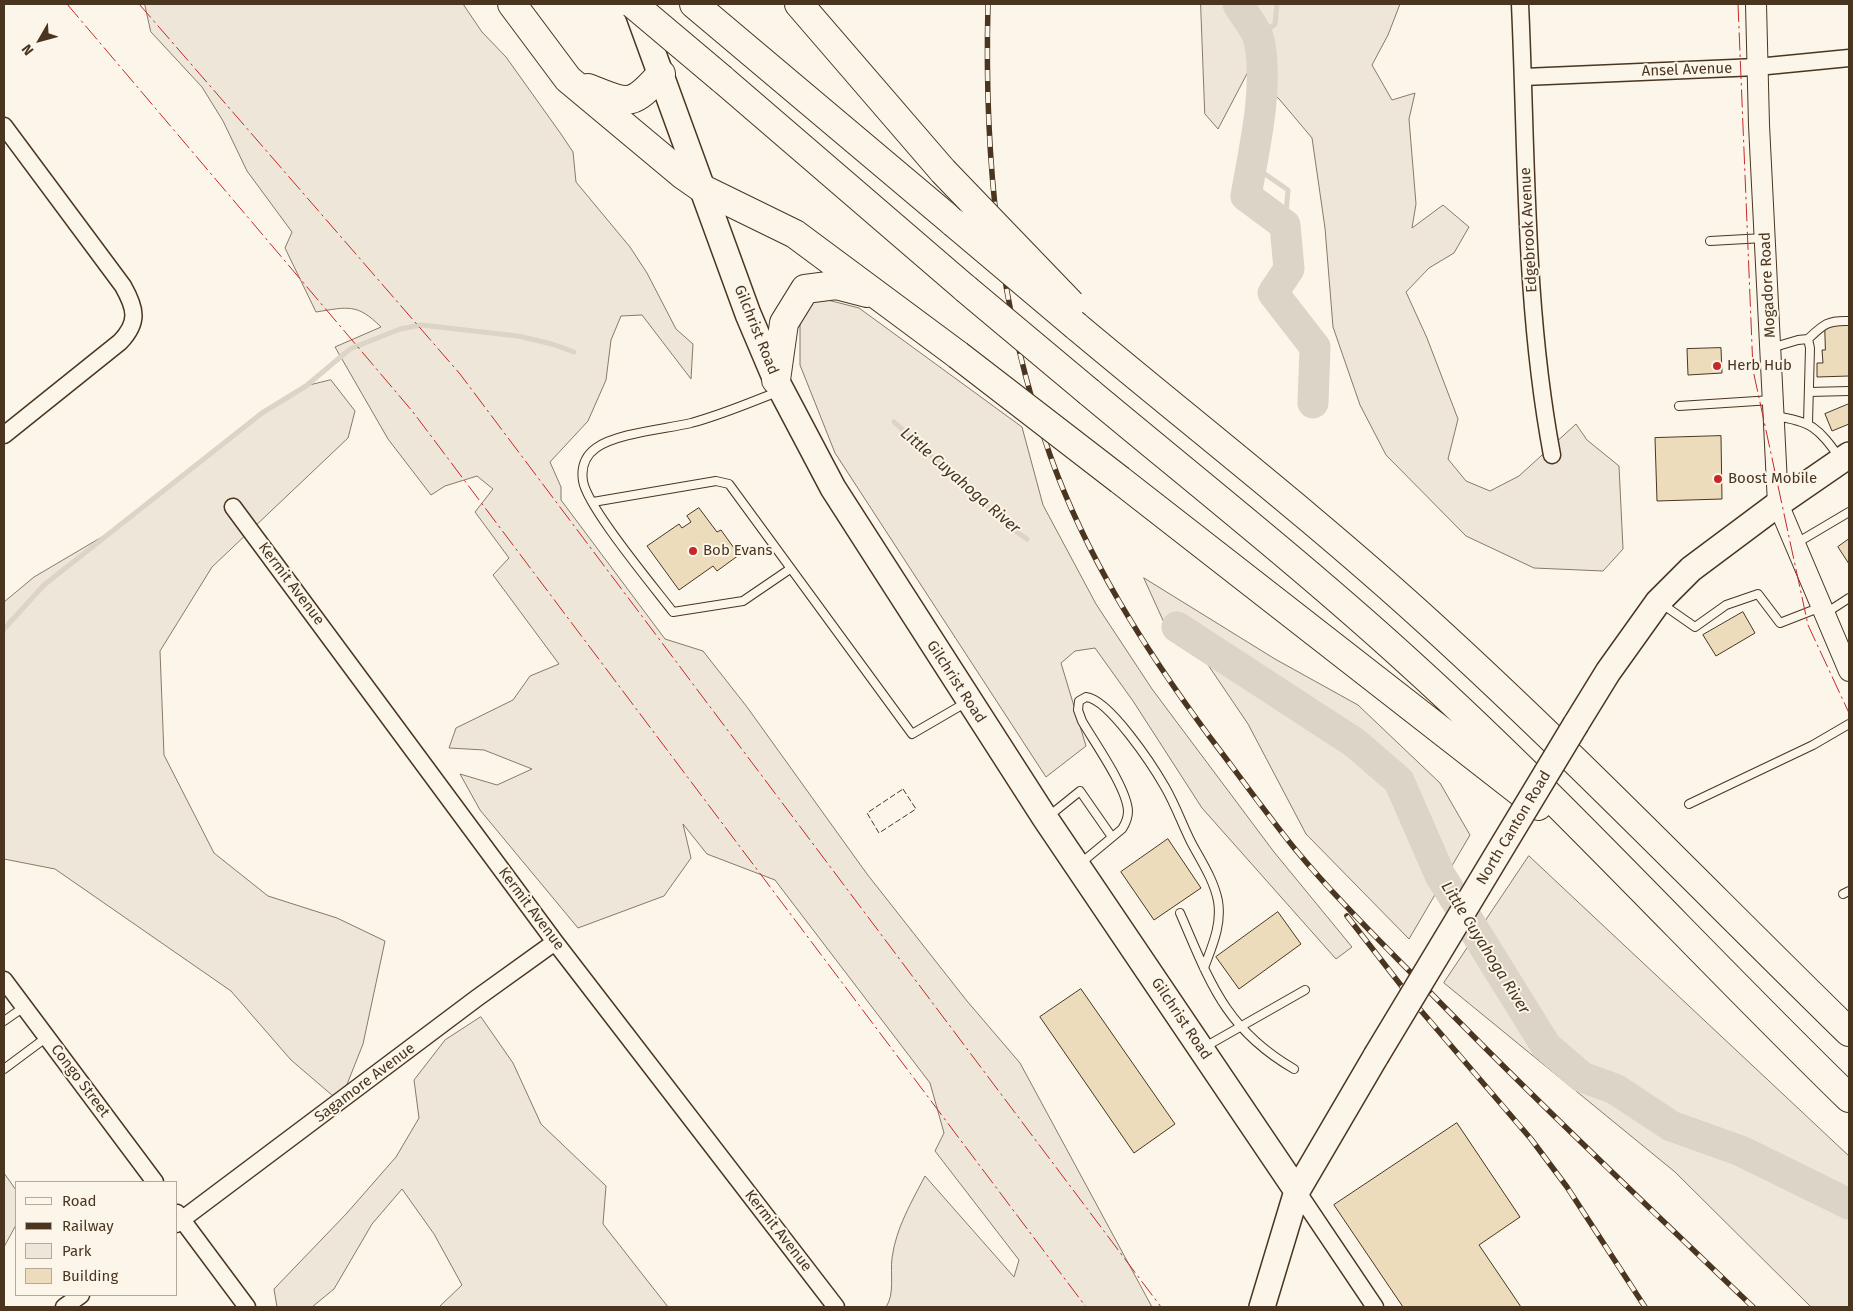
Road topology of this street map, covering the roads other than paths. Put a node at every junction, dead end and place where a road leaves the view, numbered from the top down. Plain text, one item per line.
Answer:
1 (512, 4) edge
2 (634, 4) edge
3 (694, 4) edge
4 (799, 4) edge
5 (1520, 4) edge
6 (1756, 4) edge
7 (1849, 58) edge
8 (1757, 67) junction
9 (661, 74) junction
10 (1524, 77) junction
11 (568, 79) junction
12 (4, 126) edge
13 (702, 189) junction
14 (1766, 238) junction
15 (1710, 242) dead end
16 (885, 300) junction
17 (1074, 315) junction
18 (1849, 321) edge
19 (1808, 339) junction
20 (1771, 348) junction
21 (779, 386) junction
22 (1849, 391) edge
23 (1809, 392) junction
24 (1680, 406) dead end
25 (1774, 408) junction
26 (1808, 423) junction
27 (4, 435) edge
28 (1552, 455) dead end
29 (1845, 457) edge
30 (592, 502) junction
31 (1778, 504) junction
32 (234, 507) dead end
33 (1849, 512) edge
34 (1795, 544) junction
35 (790, 569) junction
36 (1849, 598) edge
37 (1658, 602) junction
38 (1823, 610) junction
39 (1849, 671) edge
40 (968, 701) junction
41 (1849, 724) edge
42 (1689, 804) dead end
43 (1045, 818) junction
44 (1112, 837) junction
45 (1077, 866) junction
46 (1641, 886) junction
47 (1180, 913) dead end
48 (556, 942) junction
49 (1204, 968) junction
50 (4, 980) edge
51 (1305, 990) dead end
52 (24, 1006) junction
53 (4, 1021) edge
54 (1240, 1027) junction
55 (1849, 1032) edge
56 (47, 1037) junction
57 (1202, 1049) junction
58 (4, 1069) edge
59 (1294, 1069) dead end
60 (1849, 1098) edge
61 (154, 1181) edge
62 (1298, 1191) junction
63 (178, 1219) edge
64 (79, 1296) edge
65 (64, 1307) edge
66 (247, 1307) edge
67 (836, 1307) edge
68 (1262, 1307) edge
69 (1375, 1307) edge

1 - 11 highway
2 - 9 main road, Gilchrist Road
2 - 46 highway, bridge
3 - 17 highway, bridge
4 - 17 highway, bridge
5 - 10 street, Edgebrook Avenue
6 - 8 street, Mogadore Road
7 - 8 street, Ansel Avenue
8 - 10 street, Ansel Avenue
8 - 14 street, Mogadore Road
9 - 11 highway
9 - 13 main road, Gilchrist Road
10 - 28 street, Edgebrook Avenue
11 - 13 highway
12 - 27 street
13 - 16 highway
13 - 21 main road, Gilchrist Road
14 - 15 lane
14 - 20 street, Mogadore Road
16 - 21 highway
16 - 46 highway, bridge
17 - 55 highway
18 - 19 lane
19 - 20 lane
19 - 23 lane
20 - 25 street, Mogadore Road
21 - 30 lane
21 - 40 main road, Gilchrist Road
22 - 23 lane
23 - 26 lane
24 - 25 lane
25 - 26 lane
25 - 31 street, Mogadore Road
26 - 29 lane
29 - 31 main road, North Canton Road
30 - 35 lane
30 - 35 lane
31 - 34 street, Mogadore Road
31 - 37 main road, North Canton Road
32 - 48 street, Kermit Avenue
33 - 34 lane
34 - 38 street, Mogadore Road
35 - 40 lane
36 - 38 lane
37 - 38 lane
37 - 62 main road, North Canton Road, bridge
38 - 39 street, Mogadore Road
40 - 43 main road, Gilchrist Road
41 - 42 lane
43 - 44 lane
43 - 45 main road, Gilchrist Road
44 - 45 lane
44 - 49 lane
45 - 57 main road, Gilchrist Road
46 - 60 highway
47 - 49 lane
48 - 63 street, Sagamore Avenue
48 - 67 street, Kermit Avenue
49 - 54 lane
50 - 52 street, Congo Street
51 - 54 lane
52 - 53 lane
52 - 56 street, Congo Street
54 - 57 lane
54 - 59 lane
56 - 58 lane
56 - 61 street, Congo Street
57 - 62 main road, Gilchrist Road
62 - 68 main road, North Canton Road
62 - 69 street, Gilchrist Road
63 - 66 street
64 - 65 street

